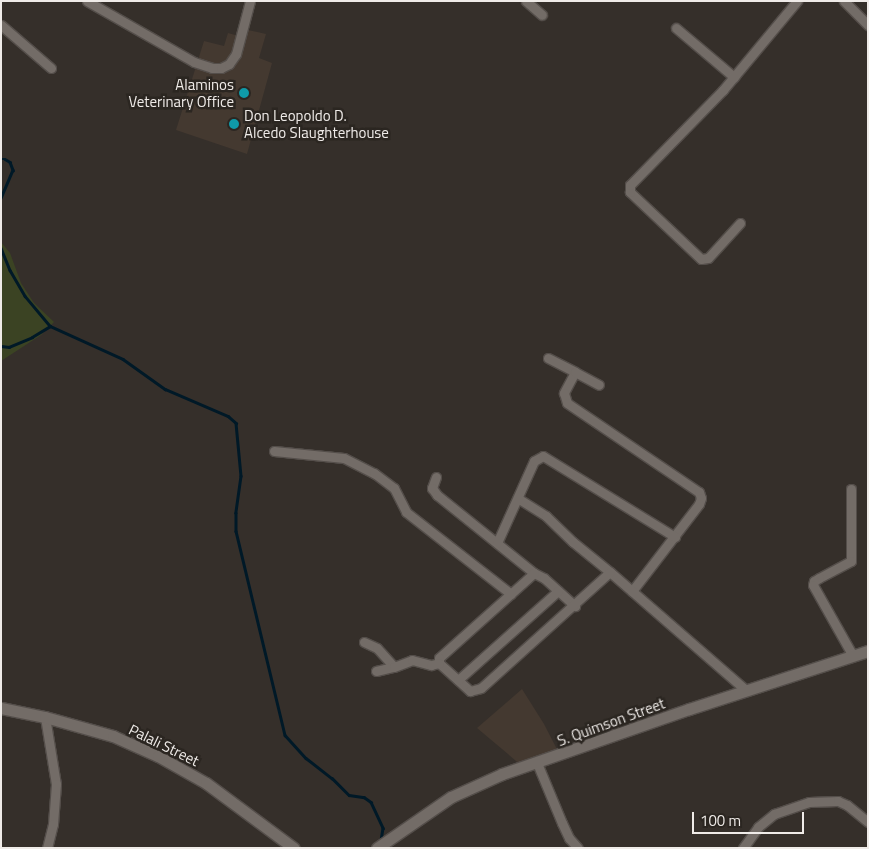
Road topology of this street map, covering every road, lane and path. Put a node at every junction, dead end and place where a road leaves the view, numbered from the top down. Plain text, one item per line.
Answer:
1 (87, 1) edge
2 (250, 1) edge
3 (526, 1) edge
4 (797, 1) edge
5 (844, 1) edge
6 (542, 15) dead end
7 (868, 25) edge
8 (1, 26) edge
9 (676, 28) dead end
10 (51, 68) dead end
11 (734, 77) junction
12 (740, 222) dead end
13 (548, 358) dead end
14 (575, 372) junction
15 (599, 385) dead end
16 (274, 451) dead end
17 (436, 477) dead end
18 (851, 489) dead end
19 (518, 499) junction
20 (674, 537) junction
21 (497, 543) junction
22 (610, 572) junction
23 (534, 573) junction
24 (558, 591) junction
25 (632, 591) junction
26 (510, 594) junction
27 (575, 606) junction
28 (364, 642) dead end
29 (868, 651) edge
30 (853, 656) junction
31 (439, 663) junction
32 (394, 667) junction
33 (376, 671) dead end
34 (458, 680) junction
35 (747, 691) junction
36 (1, 708) edge
37 (45, 717) junction
38 (537, 763) junction
39 (868, 822) edge
40 (47, 848) edge
41 (294, 848) edge
42 (377, 848) edge
43 (578, 848) edge
44 (743, 848) edge

1 - 2 street
3 - 6 street
4 - 11 street
5 - 7 street
8 - 10 street
9 - 11 street
11 - 12 street
13 - 14 street
14 - 15 street
14 - 20 street
16 - 26 street
17 - 21 street
18 - 30 street
19 - 20 street
19 - 21 street
19 - 22 street
20 - 25 street
21 - 23 street
22 - 25 street
22 - 27 street
23 - 24 street
23 - 26 street
24 - 27 street
24 - 34 street
25 - 35 street
26 - 31 street
27 - 34 street
28 - 32 street
29 - 30 street, S. Quimson Street
30 - 35 street, S. Quimson Street
31 - 32 street
31 - 34 street
32 - 33 street
35 - 38 street, S. Quimson Street
36 - 37 street, Palali Street
37 - 40 street
37 - 41 street, Palali Street
38 - 42 street, S. Quimson Street
38 - 43 street
39 - 44 street

